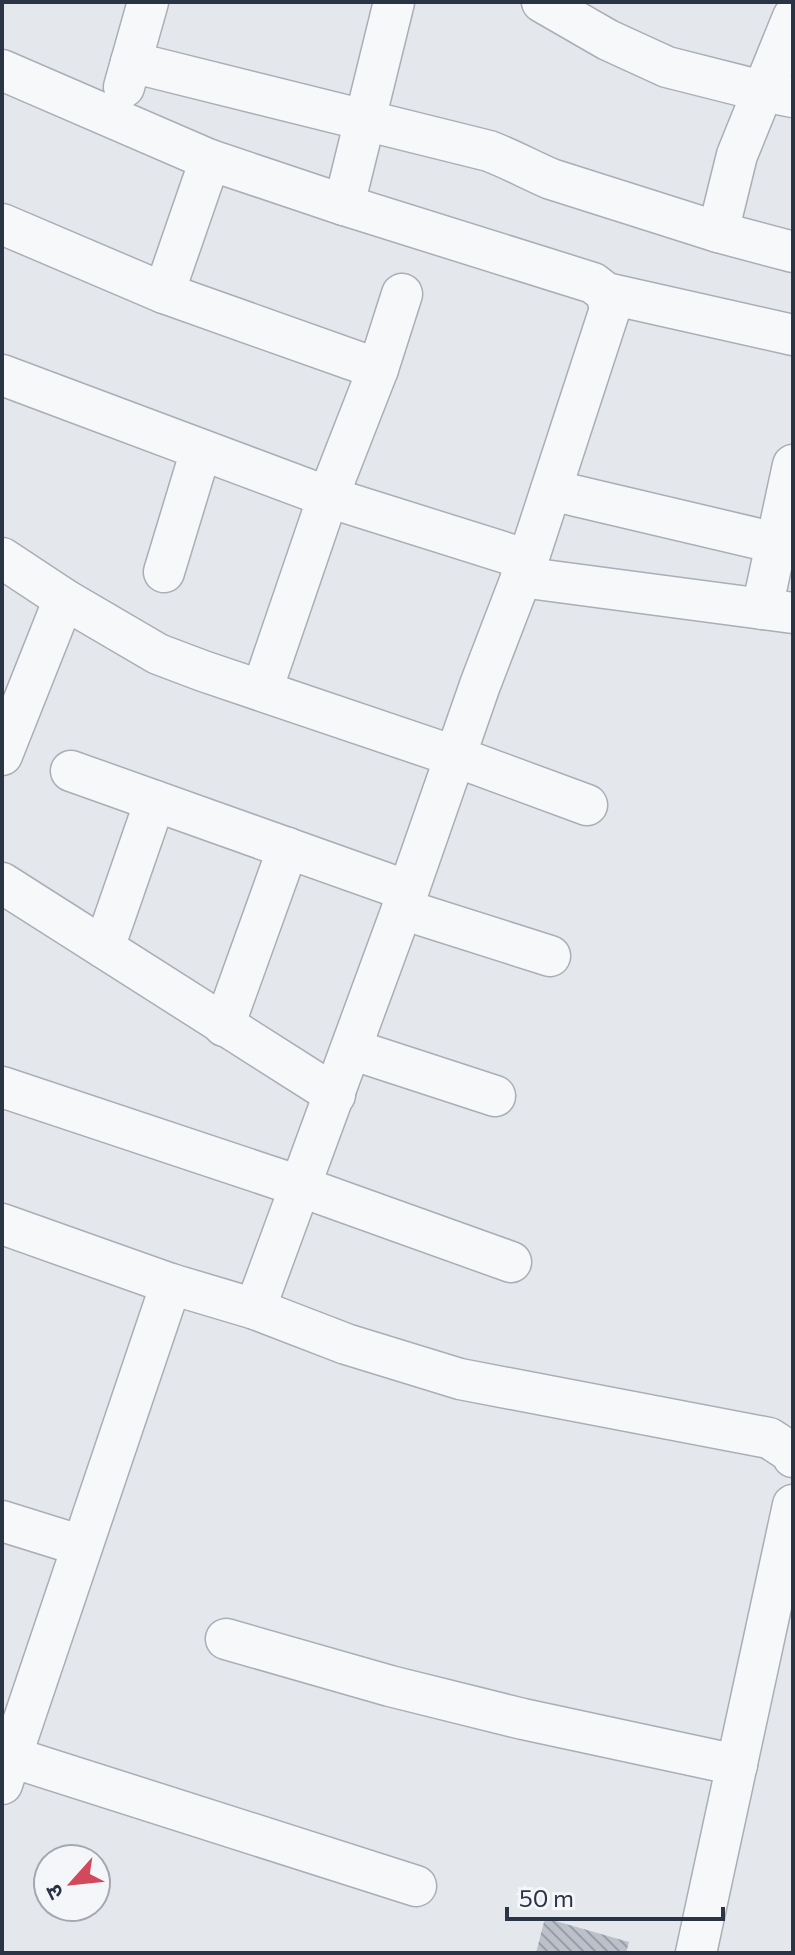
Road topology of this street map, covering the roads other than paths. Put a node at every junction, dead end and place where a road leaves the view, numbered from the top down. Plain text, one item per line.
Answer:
1 (148, 2) edge
2 (394, 2) edge
3 (542, 2) edge
4 (793, 17) edge
5 (131, 62) junction
6 (2, 70) edge
7 (777, 94) edge
8 (114, 118) junction
9 (364, 121) junction
10 (210, 160) junction
11 (344, 205) junction
12 (2, 224) edge
13 (718, 232) junction
14 (793, 252) edge
15 (164, 293) junction
16 (606, 293) junction
17 (402, 294) dead end
18 (793, 335) edge
19 (378, 369) junction
20 (2, 375) edge
21 (201, 450) junction
22 (793, 465) edge
23 (551, 490) junction
24 (328, 497) junction
25 (776, 543) junction
26 (2, 558) edge
27 (525, 568) junction
28 (164, 572) dead end
29 (64, 599) junction
30 (778, 611) edge
31 (262, 690) junction
32 (2, 755) edge
33 (454, 756) junction
34 (71, 771) dead end
35 (155, 801) junction
36 (587, 805) dead end
37 (288, 848) junction
38 (2, 883) edge
39 (405, 900) junction
40 (104, 948) junction
41 (550, 956) dead end
42 (224, 1026) junction
43 (351, 1049) junction
44 (2, 1087) edge
45 (335, 1095) junction
46 (495, 1096) dead end
47 (299, 1186) junction
48 (2, 1224) edge
49 (511, 1262) dead end
50 (171, 1284) junction
51 (255, 1309) junction
52 (793, 1457) edge
53 (793, 1505) edge
54 (2, 1521) edge
55 (82, 1546) junction
56 (226, 1639) dead end
57 (5, 1765) edge
58 (737, 1765) junction
59 (416, 1886) dead end
60 (696, 1953) edge

1 - 5 street
2 - 9 street
3 - 7 street
4 - 7 street
5 - 8 street
5 - 9 street
6 - 8 street
7 - 13 street
8 - 10 street
9 - 11 street
9 - 13 street
10 - 11 street
10 - 15 street
11 - 16 street
12 - 15 street
13 - 14 street
15 - 19 street
16 - 18 street
16 - 23 street
17 - 19 street
19 - 24 street
20 - 21 street
21 - 24 street
21 - 28 street
22 - 25 street
23 - 25 street
23 - 27 street
24 - 27 street
24 - 31 street
25 - 30 street
26 - 29 street
27 - 30 street
27 - 33 street
29 - 31 street
29 - 32 street
31 - 33 street
33 - 36 street
33 - 39 street
34 - 35 street
35 - 37 street
35 - 40 street
37 - 39 street
37 - 42 street
38 - 40 street
39 - 41 street
39 - 43 street
40 - 42 street
42 - 45 street
43 - 45 street
43 - 46 street
44 - 47 street
45 - 47 street
47 - 49 street
47 - 51 street
48 - 50 street
50 - 51 street
50 - 55 street
51 - 52 street
53 - 58 street
54 - 55 street
55 - 57 street
56 - 58 street
57 - 59 street
58 - 60 street

